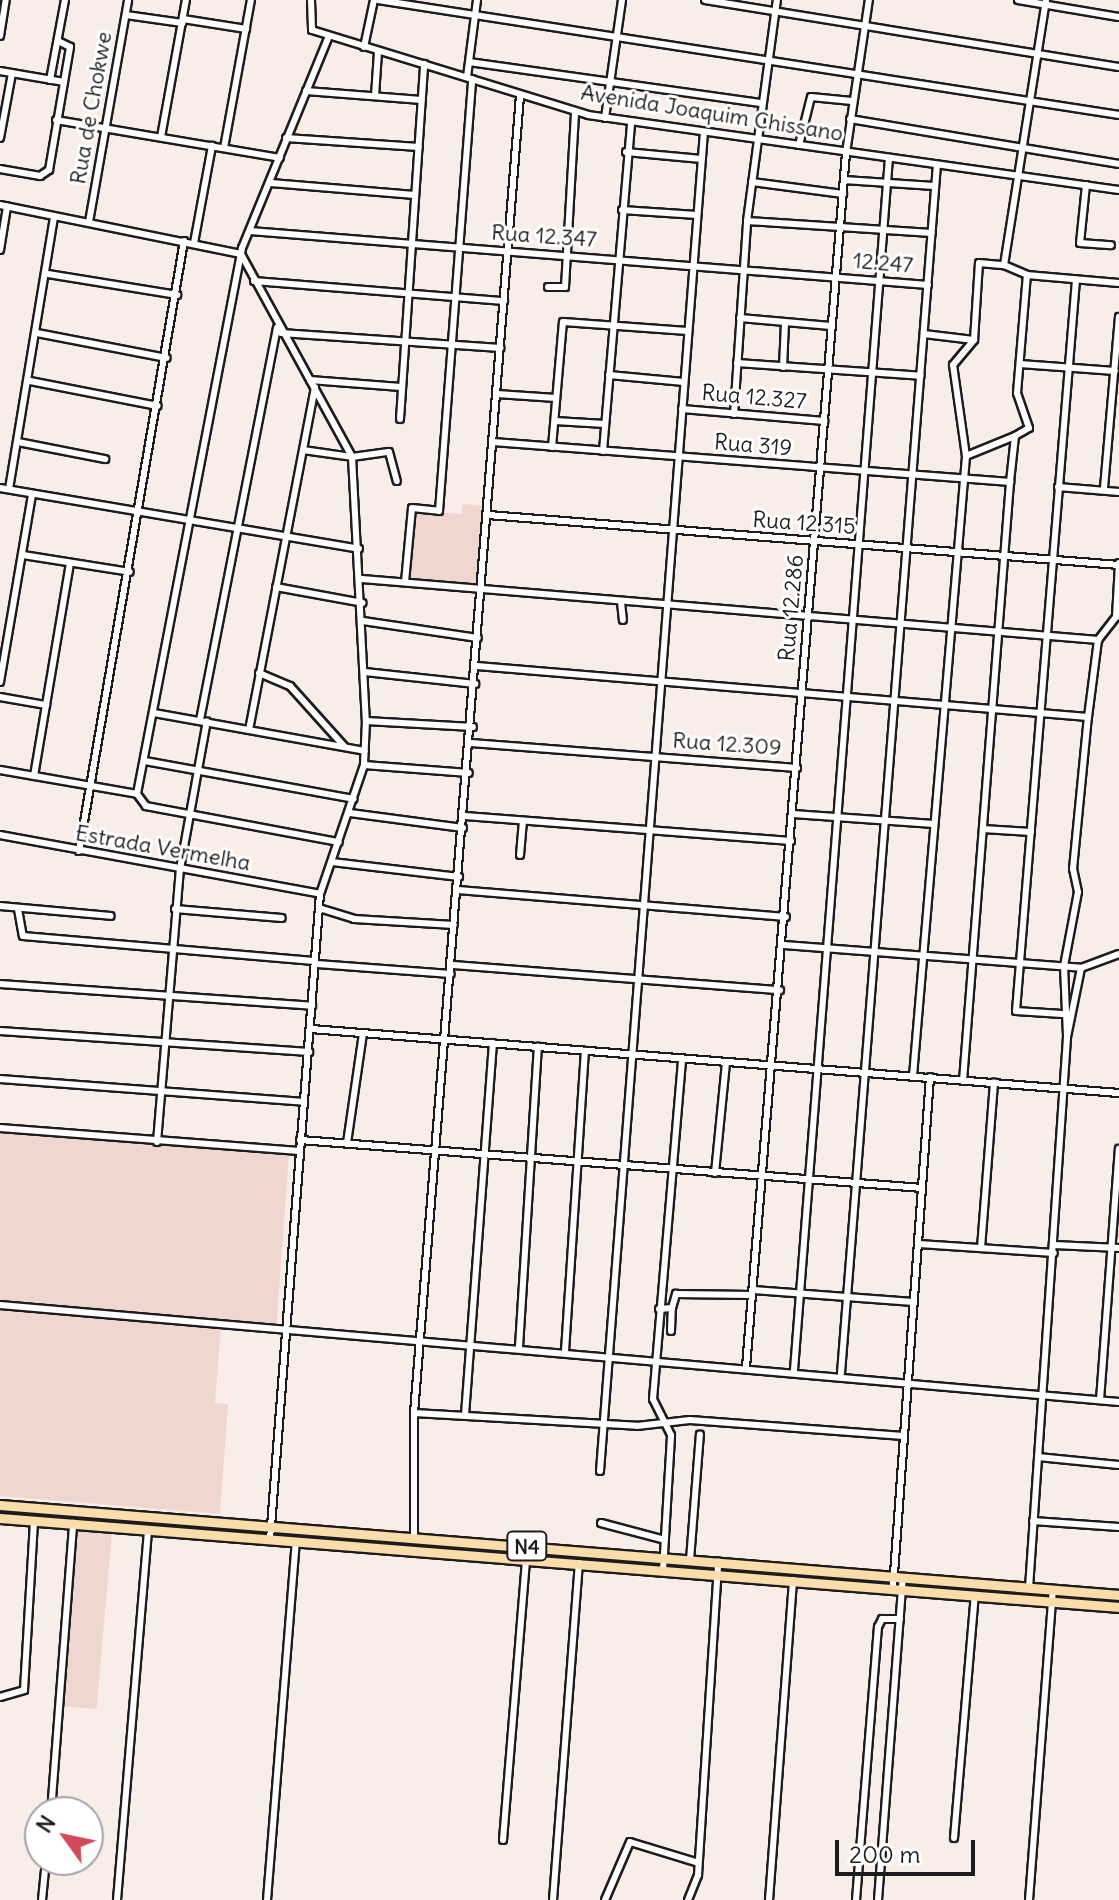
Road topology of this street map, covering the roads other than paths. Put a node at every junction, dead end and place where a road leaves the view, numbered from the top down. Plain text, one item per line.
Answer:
1 (6, 0) edge
2 (65, 0) edge
3 (128, 0) edge
4 (186, 0) edge
5 (251, 0) edge
6 (311, 0) edge
7 (376, 0) edge
8 (477, 0) edge
9 (622, 0) edge
10 (705, 0) edge
11 (777, 0) edge
12 (869, 0) edge
13 (1018, 0) edge
14 (1046, 2) edge
15 (776, 11) junction
16 (475, 14) junction
17 (126, 15) junction
18 (1119, 17) edge
19 (183, 21) junction
20 (866, 24) junction
21 (246, 29) junction
22 (0, 36) edge
23 (329, 36) junction
24 (617, 36) junction
25 (58, 41) junction
26 (364, 47) junction
27 (378, 52) junction
28 (1036, 53) junction
29 (768, 59) junction
30 (469, 62) junction
31 (424, 64) junction
32 (1119, 67) edge
33 (857, 69) junction
34 (0, 71) edge
35 (12, 73) junction
36 (469, 78) junction
37 (50, 80) junction
38 (64, 82) junction
39 (610, 83) junction
40 (306, 91) junction
41 (520, 95) junction
42 (375, 96) junction
43 (1029, 99) junction
44 (422, 100) junction
45 (852, 101) junction
46 (762, 103) junction
47 (575, 112) junction
48 (1119, 115) edge
49 (605, 118) junction
50 (850, 119) junction
51 (56, 120) junction
52 (631, 123) junction
53 (107, 130) junction
54 (704, 133) junction
55 (161, 137) junction
56 (0, 138) edge
57 (286, 138) junction
58 (756, 139) junction
59 (799, 145) junction
60 (212, 146) junction
61 (419, 147) junction
62 (224, 148) junction
63 (1020, 148) junction
64 (626, 152) junction
65 (846, 153) junction
66 (280, 158) junction
67 (889, 158) junction
68 (702, 159) junction
69 (1119, 164) edge
70 (937, 165) junction
71 (0, 169) edge
72 (1016, 176) junction
73 (844, 180) junction
74 (752, 182) junction
75 (271, 183) junction
76 (887, 183) junction
77 (1086, 185) junction
78 (934, 186) junction
79 (1119, 190) edge
80 (843, 194) junction
81 (415, 195) junction
82 (4, 206) edge
83 (622, 210) junction
84 (697, 215) junction
85 (54, 217) junction
86 (747, 221) junction
87 (89, 222) junction
88 (840, 228) junction
89 (884, 230) junction
90 (250, 231) junction
91 (932, 233) junction
92 (184, 241) junction
93 (194, 243) junction
94 (413, 244) junction
95 (1111, 245) dead end
96 (459, 247) junction
97 (0, 250) edge
98 (509, 251) junction
99 (241, 254) junction
100 (568, 255) junction
101 (618, 259) junction
102 (1004, 265) junction
103 (694, 266) junction
104 (744, 270) junction
105 (48, 274) junction
106 (1027, 275) junction
107 (836, 277) junction
108 (1076, 279) junction
109 (880, 280) junction
110 (254, 281) junction
111 (1119, 283) edge
112 (928, 285) junction
113 (548, 287) dead end
114 (177, 295) junction
115 (409, 295) junction
116 (455, 297) junction
117 (504, 301) junction
118 (1119, 317) edge
119 (740, 318) junction
120 (785, 323) junction
121 (614, 325) junction
122 (831, 326) junction
123 (279, 330) junction
124 (688, 331) junction
125 (37, 333) junction
126 (924, 334) junction
127 (974, 340) junction
128 (404, 343) junction
129 (451, 345) junction
130 (500, 348) junction
131 (167, 358) junction
132 (737, 363) junction
133 (1020, 364) junction
134 (1067, 366) junction
135 (783, 367) junction
136 (827, 369) junction
137 (1117, 372) edge
138 (872, 373) junction
139 (609, 375) junction
140 (921, 376) junction
141 (310, 380) junction
142 (30, 381) junction
143 (684, 382) junction
144 (315, 387) junction
145 (401, 387) junction
146 (497, 394) junction
147 (556, 398) junction
148 (158, 406) junction
149 (682, 409) junction
150 (734, 414) junction
151 (400, 419) dead end
152 (555, 421) junction
153 (824, 421) junction
154 (605, 424) junction
155 (1015, 436) junction
156 (18, 442) junction
157 (493, 442) junction
158 (552, 447) junction
159 (303, 450) junction
160 (603, 451) junction
161 (966, 456) junction
162 (352, 457) junction
163 (678, 457) junction
164 (105, 459) dead end
165 (821, 468) junction
166 (865, 472) junction
167 (913, 476) junction
168 (961, 479) junction
169 (397, 481) dead end
170 (1010, 482) junction
171 (1058, 487) junction
172 (0, 488) edge
173 (1104, 488) junction
174 (9, 489) junction
175 (1119, 492) edge
176 (32, 494) junction
177 (142, 514) junction
178 (488, 515) junction
179 (190, 520) junction
180 (237, 530) junction
181 (671, 531) junction
182 (286, 537) junction
183 (814, 541) junction
184 (859, 545) junction
185 (359, 549) junction
186 (907, 549) junction
187 (956, 553) junction
188 (23, 555) junction
189 (1005, 557) junction
190 (1051, 559) junction
191 (70, 563) junction
192 (1119, 564) edge
193 (130, 572) junction
194 (362, 579) junction
195 (405, 582) junction
196 (276, 587) junction
197 (481, 589) junction
198 (621, 602) junction
199 (363, 603) junction
200 (665, 604) junction
201 (808, 617) junction
202 (623, 620) dead end
203 (363, 621) junction
204 (853, 621) junction
205 (0, 623) edge
206 (9, 625) junction
207 (901, 625) junction
208 (1116, 626) edge
209 (952, 628) junction
210 (1000, 633) junction
211 (1047, 636) junction
212 (478, 638) junction
213 (1098, 640) junction
214 (477, 666) junction
215 (365, 672) junction
216 (259, 673) junction
217 (0, 682) edge
218 (660, 682) junction
219 (475, 684) junction
220 (802, 693) junction
221 (0, 697) edge
222 (847, 697) junction
223 (894, 701) junction
224 (945, 704) junction
225 (46, 705) junction
226 (994, 708) junction
227 (1041, 711) junction
228 (154, 713) junction
229 (1088, 717) junction
230 (204, 720) junction
231 (366, 721) junction
232 (473, 727) junction
233 (249, 730) junction
234 (471, 743) junction
235 (345, 748) junction
236 (365, 751) junction
237 (655, 757) junction
238 (145, 761) junction
239 (364, 765) junction
240 (797, 768) junction
241 (0, 770) edge
242 (197, 771) junction
243 (469, 773) junction
244 (34, 776) junction
245 (91, 787) junction
246 (137, 794) junction
247 (354, 799) junction
248 (350, 813) junction
249 (190, 814) junction
250 (793, 814) junction
251 (465, 816) junction
252 (836, 816) junction
253 (885, 820) junction
254 (523, 821) junction
255 (934, 824) junction
256 (463, 828) junction
257 (983, 829) junction
258 (649, 831) junction
259 (1031, 832) junction
260 (0, 835) edge
261 (791, 841) junction
262 (339, 842) junction
263 (79, 851) junction
264 (520, 855) dead end
265 (332, 862) junction
266 (180, 869) junction
267 (459, 877) junction
268 (458, 890) junction
269 (320, 894) junction
270 (643, 905) junction
271 (0, 906) edge
272 (319, 908) junction
273 (18, 909) junction
274 (175, 909) junction
275 (111, 916) dead end
276 (786, 917) junction
277 (282, 918) dead end
278 (454, 925) junction
279 (784, 945) junction
280 (172, 947) junction
281 (828, 947) junction
282 (874, 951) junction
283 (924, 953) junction
284 (1119, 954) edge
285 (973, 958) junction
286 (315, 962) junction
287 (1020, 962) junction
288 (453, 965) junction
289 (1064, 966) junction
290 (1081, 968) junction
291 (451, 974) junction
292 (637, 978) junction
293 (0, 984) edge
294 (780, 990) junction
295 (169, 996) junction
296 (312, 1006) junction
297 (1062, 1014) junction
298 (311, 1029) junction
299 (0, 1031) edge
300 (363, 1033) junction
301 (1067, 1037) junction
302 (443, 1039) junction
303 (166, 1043) junction
304 (493, 1043) junction
305 (538, 1047) junction
306 (585, 1051) junction
307 (309, 1052) junction
308 (631, 1055) junction
309 (682, 1059) junction
310 (726, 1063) junction
311 (773, 1066) junction
312 (817, 1070) junction
313 (865, 1073) junction
314 (913, 1076) junction
315 (930, 1077) junction
316 (0, 1079) edge
317 (963, 1081) junction
318 (994, 1083) junction
319 (1066, 1088) junction
320 (161, 1091) junction
321 (1119, 1093) edge
322 (304, 1102) junction
323 (0, 1128) edge
324 (300, 1140) junction
325 (157, 1142) junction
326 (347, 1143) junction
327 (1119, 1149) edge
328 (299, 1151) junction
329 (437, 1151) junction
330 (486, 1156) junction
331 (531, 1160) junction
332 (576, 1163) junction
333 (623, 1167) junction
334 (669, 1170) junction
335 (715, 1173) junction
336 (761, 1177) junction
337 (808, 1180) junction
338 (856, 1184) junction
339 (922, 1188) junction
340 (919, 1244) junction
341 (1054, 1245) junction
342 (981, 1248) junction
343 (1115, 1248) edge
344 (1054, 1253) junction
345 (752, 1293) junction
346 (800, 1293) junction
347 (848, 1297) junction
348 (914, 1302) junction
349 (0, 1305) edge
350 (672, 1308) junction
351 (659, 1309) junction
352 (283, 1329) junction
353 (671, 1331) dead end
354 (423, 1340) junction
355 (470, 1344) junction
356 (519, 1347) junction
357 (565, 1351) junction
358 (608, 1355) junction
359 (655, 1359) junction
360 (746, 1367) junction
361 (794, 1370) junction
362 (841, 1373) junction
363 (908, 1379) junction
364 (1043, 1394) junction
365 (1100, 1400) junction
366 (1119, 1402) edge
367 (414, 1413) junction
368 (465, 1415) junction
369 (604, 1424) junction
370 (667, 1424) junction
371 (700, 1434) dead end
372 (903, 1436) junction
373 (1038, 1457) junction
374 (1119, 1463) edge
375 (600, 1471) dead end
376 (0, 1505) edge
377 (0, 1518) edge
378 (34, 1520) junction
379 (1033, 1521) junction
380 (73, 1523) junction
381 (601, 1523) dead end
382 (270, 1526) junction
383 (1119, 1527) edge
384 (148, 1529) junction
385 (296, 1529) junction
386 (414, 1538) junction
387 (270, 1539) junction
388 (665, 1540) junction
389 (296, 1541) junction
390 (663, 1558) junction
391 (526, 1559) junction
392 (690, 1560) junction
393 (718, 1562) junction
394 (579, 1563) junction
395 (663, 1571) junction
396 (718, 1575) junction
397 (793, 1580) junction
398 (898, 1583) junction
399 (1029, 1586) junction
400 (1053, 1590) junction
401 (975, 1595) junction
402 (1119, 1595) edge
403 (1028, 1600) junction
404 (1052, 1601) junction
405 (1119, 1607) edge
406 (900, 1619) junction
407 (0, 1697) edge
408 (52, 1796) edge
409 (954, 1838) dead end
410 (503, 1840) dead end
411 (696, 1862) junction
412 (44, 1876) edge
413 (42, 1900) edge
414 (117, 1900) edge
415 (267, 1900) edge
416 (553, 1900) edge
417 (605, 1900) edge
418 (688, 1900) edge
419 (769, 1900) edge
420 (856, 1900) edge
421 (878, 1900) edge
422 (1029, 1900) edge

1 - 22 street
2 - 25 street
3 - 17 street, Rua de Chokwe
4 - 19 street
5 - 21 street
6 - 23 street, Avenida Joaquim Chissano
7 - 16 street
7 - 26 street
8 - 16 street
9 - 24 street
10 - 15 street
11 - 15 street
12 - 20 street, Rua 12.286
13 - 14 street
14 - 18 street
14 - 28 street
15 - 20 street
15 - 29 street
16 - 24 street
16 - 30 street
17 - 19 street
17 - 53 street, Rua de Chokwe
19 - 21 street
19 - 55 street
20 - 28 street
20 - 33 street, Rua 12.286
21 - 62 street
23 - 26 street, Avenida Joaquim Chissano
23 - 40 street
24 - 29 street
24 - 39 street
25 - 37 street
25 - 38 street
26 - 27 street, Avenida Joaquim Chissano
27 - 31 street, Avenida Joaquim Chissano
27 - 42 street
28 - 32 street
28 - 43 street
29 - 33 street
29 - 46 street
30 - 36 street
30 - 39 street
31 - 36 street, Avenida Joaquim Chissano
31 - 44 street
33 - 43 street
33 - 45 street, Rua 12.286
34 - 35 street
35 - 37 street
35 - 56 street
36 - 41 street, Avenida Joaquim Chissano
36 - 96 street
37 - 38 street
38 - 51 street
39 - 46 street
39 - 49 street
40 - 42 street
40 - 57 street
41 - 47 street, Avenida Joaquim Chissano
41 - 98 street
42 - 44 street
43 - 48 street
43 - 63 street
44 - 61 street
45 - 50 street, Rua 12.286
45 - 59 street
46 - 58 street
47 - 49 street, Avenida Joaquim Chissano
47 - 100 street
49 - 52 street, Avenida Joaquim Chissano
50 - 63 street
50 - 65 street, Rua 12.286
51 - 53 street
51 - 71 street
52 - 54 street, Avenida Joaquim Chissano
52 - 64 street
53 - 55 street
53 - 87 street, Rua de Chokwe
54 - 58 street, Avenida Joaquim Chissano
54 - 68 street
55 - 60 street
57 - 61 street
57 - 66 street
58 - 59 street, Avenida Joaquim Chissano
58 - 74 street
59 - 65 street, Avenida Joaquim Chissano
60 - 62 street
60 - 93 street
61 - 81 street
62 - 66 street
63 - 69 street
63 - 72 street
64 - 68 street
64 - 83 street
65 - 67 street, Avenida Joaquim Chissano
65 - 73 street, Rua 12.286
66 - 75 street
67 - 70 street, Avenida Joaquim Chissano
67 - 76 street
68 - 84 street
70 - 72 street, Avenida Joaquim Chissano
70 - 78 street
72 - 77 street, Avenida Joaquim Chissano
72 - 102 street
73 - 76 street
73 - 80 street, Rua 12.286
74 - 80 street
74 - 86 street
75 - 81 street
75 - 90 street
76 - 78 street
76 - 89 street
77 - 79 street, Avenida Joaquim Chissano
77 - 95 street
78 - 91 street
80 - 88 street, Rua 12.286
81 - 94 street
82 - 85 street
82 - 97 street
83 - 84 street
83 - 101 street
84 - 103 street
85 - 87 street
85 - 105 street
86 - 88 street
86 - 104 street
87 - 92 street
88 - 89 street
88 - 107 street, Rua 12.286
89 - 91 street
89 - 109 street
90 - 94 street, Rua 12.347
90 - 99 street
91 - 112 street
92 - 93 street
92 - 114 street
93 - 99 street
94 - 96 street, Rua 12.347
94 - 115 street
96 - 98 street, Rua 12.347
96 - 116 street
98 - 100 street, Rua 12.347
98 - 117 street
99 - 110 street
99 - 179 street
100 - 101 street, Rua 12.347
100 - 113 street
101 - 103 street, Rua 12.347
101 - 121 street
102 - 106 street
102 - 127 street
103 - 104 street, Rua 12.347
103 - 124 street
104 - 107 street, Rua 12.347
104 - 119 street
105 - 114 street
105 - 125 street
106 - 108 street
106 - 133 street
107 - 109 street, 12.247
107 - 122 street, Rua 12.286
108 - 111 street
108 - 134 street
109 - 112 street, 12.247
109 - 138 street
110 - 115 street
110 - 123 street
112 - 126 street
114 - 131 street
115 - 116 street
115 - 128 street
116 - 117 street
116 - 129 street
117 - 130 street
118 - 137 street
119 - 120 street
119 - 132 street
120 - 122 street
120 - 135 street
121 - 124 street
121 - 139 street
121 - 147 street
122 - 136 street, Rua 12.286
123 - 128 street
123 - 141 street
123 - 180 street
124 - 143 street
125 - 131 street
125 - 142 street
126 - 127 street
126 - 140 street
127 - 161 street
128 - 129 street
128 - 145 street
129 - 130 street
129 - 195 street
130 - 146 street
131 - 148 street
132 - 135 street
132 - 150 street
133 - 134 street
133 - 155 street
134 - 137 street
134 - 171 street
135 - 136 street
136 - 138 street
136 - 153 street, Rua 12.286
137 - 173 street
138 - 140 street
138 - 166 street
139 - 143 street
139 - 154 street
140 - 167 street
141 - 144 street
141 - 145 street
142 - 148 street
142 - 156 street
143 - 149 street
144 - 159 street
144 - 162 street
145 - 151 street
146 - 147 street
146 - 157 street
147 - 152 street
148 - 177 street
149 - 150 street, Rua 12.327
149 - 163 street
150 - 153 street, Rua 12.327
152 - 154 street
152 - 158 street
153 - 165 street, Rua 12.286
154 - 160 street
155 - 161 street
155 - 170 street
156 - 164 street
156 - 174 street
157 - 158 street, Rua 319
157 - 178 street
158 - 160 street, Rua 319
159 - 162 street
159 - 182 street
160 - 163 street, Rua 319
161 - 168 street
162 - 169 street
162 - 185 street
163 - 165 street, Rua 319
163 - 181 street
165 - 166 street, Rua 319
165 - 183 street, Rua 12.286
166 - 167 street, Rua 319
166 - 184 street
167 - 168 street, Rua 319
167 - 186 street
168 - 170 street, Rua 319
168 - 187 street
170 - 189 street
171 - 173 street
171 - 190 street
172 - 174 street
173 - 175 street
174 - 176 street
176 - 177 street
176 - 188 street
177 - 179 street
177 - 193 street
178 - 181 street, Rua 12.315
178 - 197 street
179 - 180 street
179 - 228 street
180 - 182 street
180 - 230 street
181 - 183 street, Rua 12.315
181 - 200 street
182 - 185 street
182 - 196 street
183 - 184 street, Rua 12.315
183 - 201 street, Rua 12.286
184 - 186 street, Rua 12.315
184 - 204 street
185 - 194 street
186 - 187 street, Rua 12.315
186 - 207 street
187 - 189 street, Rua 12.315
187 - 209 street
188 - 191 street
188 - 206 street
189 - 190 street, Rua 12.315
189 - 210 street
190 - 192 street, Rua 12.315
190 - 211 street
191 - 193 street
191 - 225 street
192 - 208 street
193 - 245 street
194 - 195 street
194 - 199 street
195 - 197 street
196 - 199 street
196 - 216 street
197 - 198 street
197 - 212 street
198 - 200 street
198 - 202 street
199 - 203 street
200 - 201 street
200 - 218 street
201 - 204 street
201 - 220 street, Rua 12.286
203 - 212 street
203 - 215 street
204 - 207 street
204 - 222 street
205 - 206 street
206 - 217 street
207 - 209 street
207 - 223 street
208 - 213 street
209 - 210 street
209 - 224 street
210 - 211 street
210 - 226 street
211 - 213 street
211 - 227 street
212 - 214 street
213 - 229 street
214 - 218 street
214 - 219 street
215 - 219 street
215 - 231 street
216 - 233 street
216 - 235 street
218 - 220 street
218 - 237 street
219 - 232 street
220 - 222 street
220 - 240 street, Rua 12.286
221 - 225 street
222 - 223 street
222 - 252 street
223 - 224 street
223 - 253 street
224 - 226 street
224 - 255 street
225 - 244 street
226 - 227 street
226 - 257 street
227 - 229 street
227 - 259 street
228 - 230 street
228 - 238 street
229 - 289 street
230 - 233 street
230 - 242 street
231 - 232 street
231 - 236 street
232 - 234 street
233 - 235 street
234 - 237 street, Rua 12.309
234 - 243 street
235 - 236 street
236 - 239 street
237 - 240 street, Rua 12.309
237 - 258 street
238 - 242 street
238 - 246 street
239 - 243 street
239 - 247 street
240 - 250 street, Rua 12.286
241 - 244 street
242 - 247 street
242 - 249 street
243 - 251 street
244 - 245 street
245 - 246 street
245 - 263 street
246 - 249 street
247 - 248 street
248 - 256 street
248 - 262 street
249 - 262 street
249 - 266 street
250 - 252 street
250 - 261 street, Rua 12.286
251 - 254 street
251 - 256 street
252 - 253 street
252 - 281 street
253 - 255 street
253 - 282 street
254 - 258 street
254 - 264 street
255 - 283 street
256 - 267 street
257 - 259 street
257 - 285 street
258 - 261 street
258 - 270 street
259 - 287 street
260 - 263 street, Estrada Vermelha
261 - 276 street, Rua 12.286
262 - 265 street
263 - 266 street, Estrada Vermelha
265 - 267 street
265 - 269 street
266 - 269 street, Estrada Vermelha
266 - 274 street
267 - 268 street
268 - 270 street
268 - 278 street
269 - 272 street
270 - 276 street
270 - 292 street
271 - 273 street
272 - 278 street
272 - 286 street
273 - 275 street
273 - 280 street
274 - 277 street
274 - 280 street
276 - 279 street, Rua 12.286
278 - 288 street
279 - 281 street
279 - 294 street, Rua 12.286
280 - 286 street
280 - 295 street
281 - 282 street
281 - 312 street
282 - 283 street
282 - 313 street
283 - 285 street
283 - 314 street
284 - 290 street
285 - 287 street
285 - 317 street
286 - 291 street
286 - 296 street
287 - 289 street
287 - 297 street
288 - 291 street
288 - 292 street
289 - 290 street
289 - 297 street
290 - 301 street
291 - 302 street
292 - 294 street
292 - 308 street
293 - 295 street
294 - 311 street, Rua 12.286
295 - 296 street
295 - 303 street
296 - 298 street
297 - 301 street
298 - 300 street
298 - 307 street
299 - 303 street
300 - 302 street
300 - 326 street
301 - 319 street
302 - 304 street
302 - 329 street
303 - 307 street
303 - 320 street
304 - 305 street
304 - 330 street
305 - 306 street
305 - 331 street
306 - 308 street
306 - 332 street
307 - 322 street
308 - 309 street
308 - 333 street
309 - 310 street
309 - 334 street
310 - 311 street
310 - 335 street
311 - 312 street
311 - 336 street, Rua 12.286
312 - 313 street
312 - 337 street
313 - 314 street
313 - 338 street
314 - 315 street
315 - 317 street
315 - 339 street
316 - 320 street
317 - 318 street
318 - 319 street
318 - 342 street
319 - 321 street
319 - 341 street
320 - 322 street
320 - 325 street
322 - 324 street
323 - 325 street
324 - 326 street
324 - 328 street
325 - 328 street
326 - 329 street
327 - 343 street
328 - 352 street
329 - 330 street
329 - 354 street
330 - 331 street
330 - 355 street
331 - 332 street
331 - 356 street
332 - 333 street
332 - 357 street
333 - 334 street
333 - 358 street
334 - 335 street
334 - 351 street
335 - 336 street
336 - 337 street
336 - 345 street, Rua 12.286
337 - 338 street
337 - 346 street
338 - 339 street
338 - 347 street
339 - 340 street
340 - 342 street
340 - 348 street
341 - 343 street
341 - 344 street
342 - 344 street
343 - 365 street
344 - 364 street
345 - 346 street
345 - 350 street
345 - 360 street, Rua 12.286
346 - 347 street
346 - 361 street
347 - 348 street
347 - 362 street
348 - 363 street
349 - 352 street
350 - 351 street
350 - 353 street
351 - 359 street
352 - 354 street
352 - 382 street
354 - 355 street
354 - 367 street
355 - 356 street
355 - 368 street
356 - 357 street
357 - 358 street
358 - 359 street
358 - 369 street
359 - 360 street
359 - 370 street
360 - 361 street
361 - 362 street
362 - 363 street
363 - 364 street
363 - 372 street
364 - 365 street
364 - 373 street
365 - 366 street
367 - 368 street
367 - 386 street
368 - 369 street
369 - 370 street
369 - 375 street
370 - 372 street
370 - 388 street
371 - 392 street
372 - 398 street
373 - 374 street
373 - 379 street
376 - 382 highway, N4
377 - 378 highway, N4
378 - 380 highway, N4
378 - 407 street
379 - 383 street
379 - 399 street
380 - 384 highway, N4
380 - 408 street
381 - 388 street
382 - 385 highway, N4
382 - 387 street
384 - 387 highway, N4
384 - 414 street
385 - 386 highway, N4
385 - 389 street
386 - 390 highway, N4
387 - 389 highway, N4
388 - 390 street
389 - 391 highway, N4
389 - 415 street
390 - 392 highway, N4
390 - 395 street
391 - 394 highway, N4
391 - 410 street
392 - 393 highway, N4
393 - 396 street
393 - 398 highway, N4
394 - 395 highway, N4
394 - 416 street
395 - 396 highway, N4
396 - 397 highway, N4
396 - 411 street
397 - 398 highway, N4
397 - 419 street
398 - 399 highway, N4
398 - 401 highway, N4
398 - 406 street
399 - 400 highway, N4
399 - 403 street
400 - 402 highway, N4
400 - 404 street
401 - 403 highway, N4
401 - 409 street
403 - 404 highway, N4
404 - 405 highway, N4
404 - 422 street
406 - 420 street
406 - 421 street
411 - 417 street
411 - 418 street
412 - 413 street

